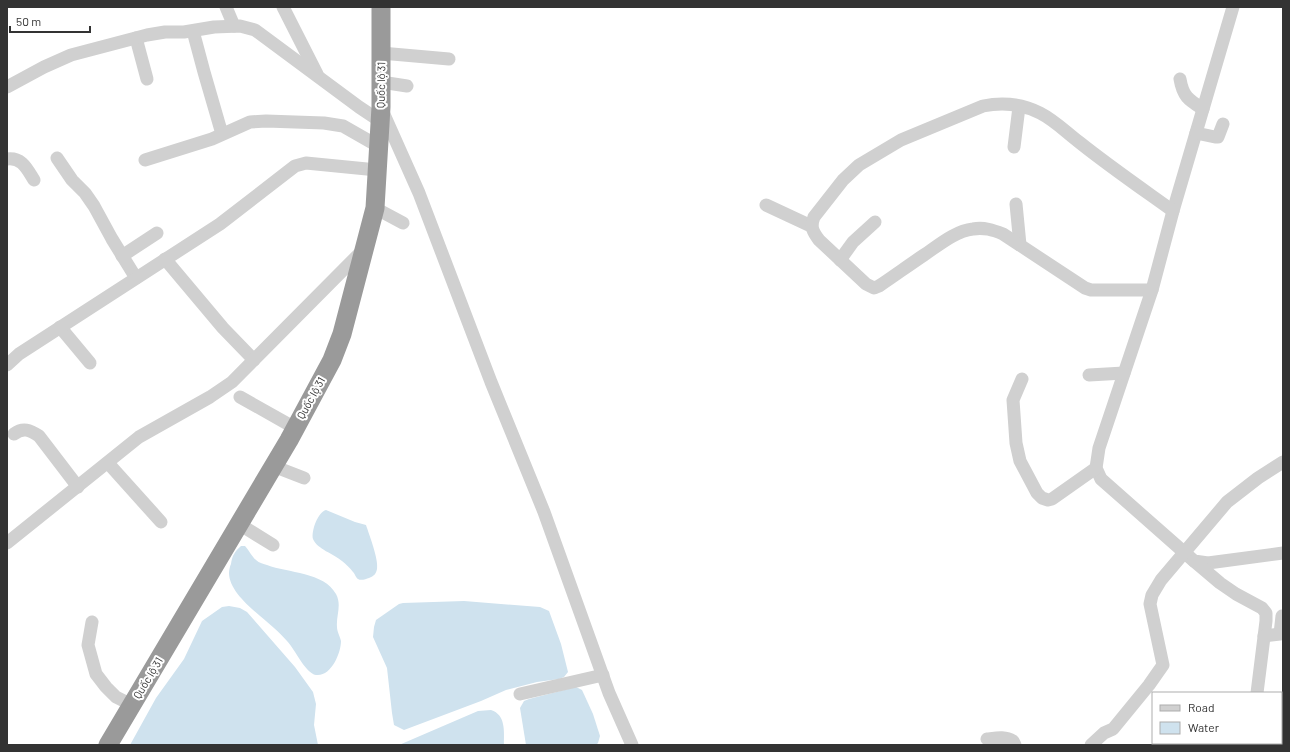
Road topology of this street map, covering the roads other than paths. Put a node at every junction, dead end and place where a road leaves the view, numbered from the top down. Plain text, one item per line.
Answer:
1 (226, 7) edge
2 (283, 7) edge
3 (381, 7) edge
4 (1233, 7) edge
5 (234, 26) junction
6 (193, 31) junction
7 (136, 38) junction
8 (381, 54) junction
9 (449, 59) dead end
10 (318, 76) junction
11 (1180, 79) dead end
12 (148, 80) dead end
13 (381, 82) junction
14 (407, 86) dead end
15 (7, 88) edge
16 (1019, 107) junction
17 (1203, 109) junction
18 (380, 114) junction
19 (1223, 124) dead end
20 (1196, 133) junction
21 (222, 134) junction
22 (378, 146) junction
23 (1014, 148) dead end
24 (57, 158) dead end
25 (7, 159) edge
26 (145, 160) dead end
27 (377, 170) junction
28 (34, 180) dead end
29 (1016, 204) dead end
30 (766, 205) dead end
31 (375, 208) junction
32 (1173, 210) junction
33 (875, 222) dead end
34 (403, 223) dead end
35 (811, 226) junction
36 (157, 233) dead end
37 (1020, 245) junction
38 (364, 248) junction
39 (122, 256) junction
40 (165, 259) junction
41 (840, 260) junction
42 (136, 278) junction
43 (1152, 290) junction
44 (60, 327) junction
45 (254, 360) junction
46 (90, 363) dead end
47 (7, 365) edge
48 (1124, 373) junction
49 (1089, 375) dead end
50 (1022, 379) dead end
51 (240, 397) dead end
52 (295, 428) junction
53 (14, 434) dead end
54 (1283, 462) edge
55 (108, 463) junction
56 (273, 466) junction
57 (1096, 468) junction
58 (304, 478) dead end
59 (78, 487) junction
60 (161, 522) dead end
61 (239, 524) junction
62 (7, 542) edge
63 (273, 545) dead end
64 (1277, 553) edge
65 (1190, 557) junction
66 (1283, 563) edge
67 (1282, 616) edge
68 (92, 622) dead end
69 (1264, 636) junction
70 (603, 675) junction
71 (1257, 692) edge
72 (520, 694) dead end
73 (132, 705) junction
74 (987, 739) dead end
75 (108, 745) edge
76 (632, 745) edge
77 (1015, 745) edge
78 (1091, 745) edge

1 - 5 street
2 - 10 street
3 - 8 highway, Quốc lộ 31
4 - 17 street
5 - 6 street
5 - 10 street
6 - 7 street
6 - 21 street
7 - 12 street
7 - 15 street
8 - 9 street
8 - 13 highway, Quốc lộ 31
10 - 18 street
11 - 17 street
13 - 14 street
13 - 18 highway, Quốc lộ 31
16 - 23 street
16 - 32 street
16 - 35 street
17 - 20 street
18 - 22 highway, Quốc lộ 31
18 - 70 street
19 - 20 street
20 - 32 street
21 - 22 street
21 - 26 street
22 - 27 highway, Quốc lộ 31
24 - 39 street
25 - 28 street
27 - 31 highway, Quốc lộ 31
27 - 40 street
29 - 37 street
30 - 35 street
31 - 34 street
31 - 38 highway, Quốc lộ 31
32 - 43 street
33 - 41 street
35 - 41 street
36 - 39 street
37 - 41 street
37 - 43 street
38 - 45 street
38 - 52 highway, Quốc lộ 31
39 - 42 street
40 - 42 street
40 - 45 street
42 - 44 street
43 - 48 street
44 - 46 street
44 - 47 street
45 - 55 street
48 - 49 street
48 - 57 street
50 - 57 street
51 - 52 street
52 - 56 highway, Quốc lộ 31
53 - 59 street
54 - 65 street
55 - 59 street
55 - 60 street
56 - 58 street
56 - 61 highway, Quốc lộ 31
57 - 65 street
59 - 62 street
61 - 63 street
61 - 73 highway, Quốc lộ 31
64 - 65 street
64 - 66 street
65 - 69 street
65 - 78 street
67 - 69 street
68 - 73 street
69 - 71 street
70 - 72 street
70 - 76 street
73 - 75 highway, Quốc lộ 31
74 - 77 street

